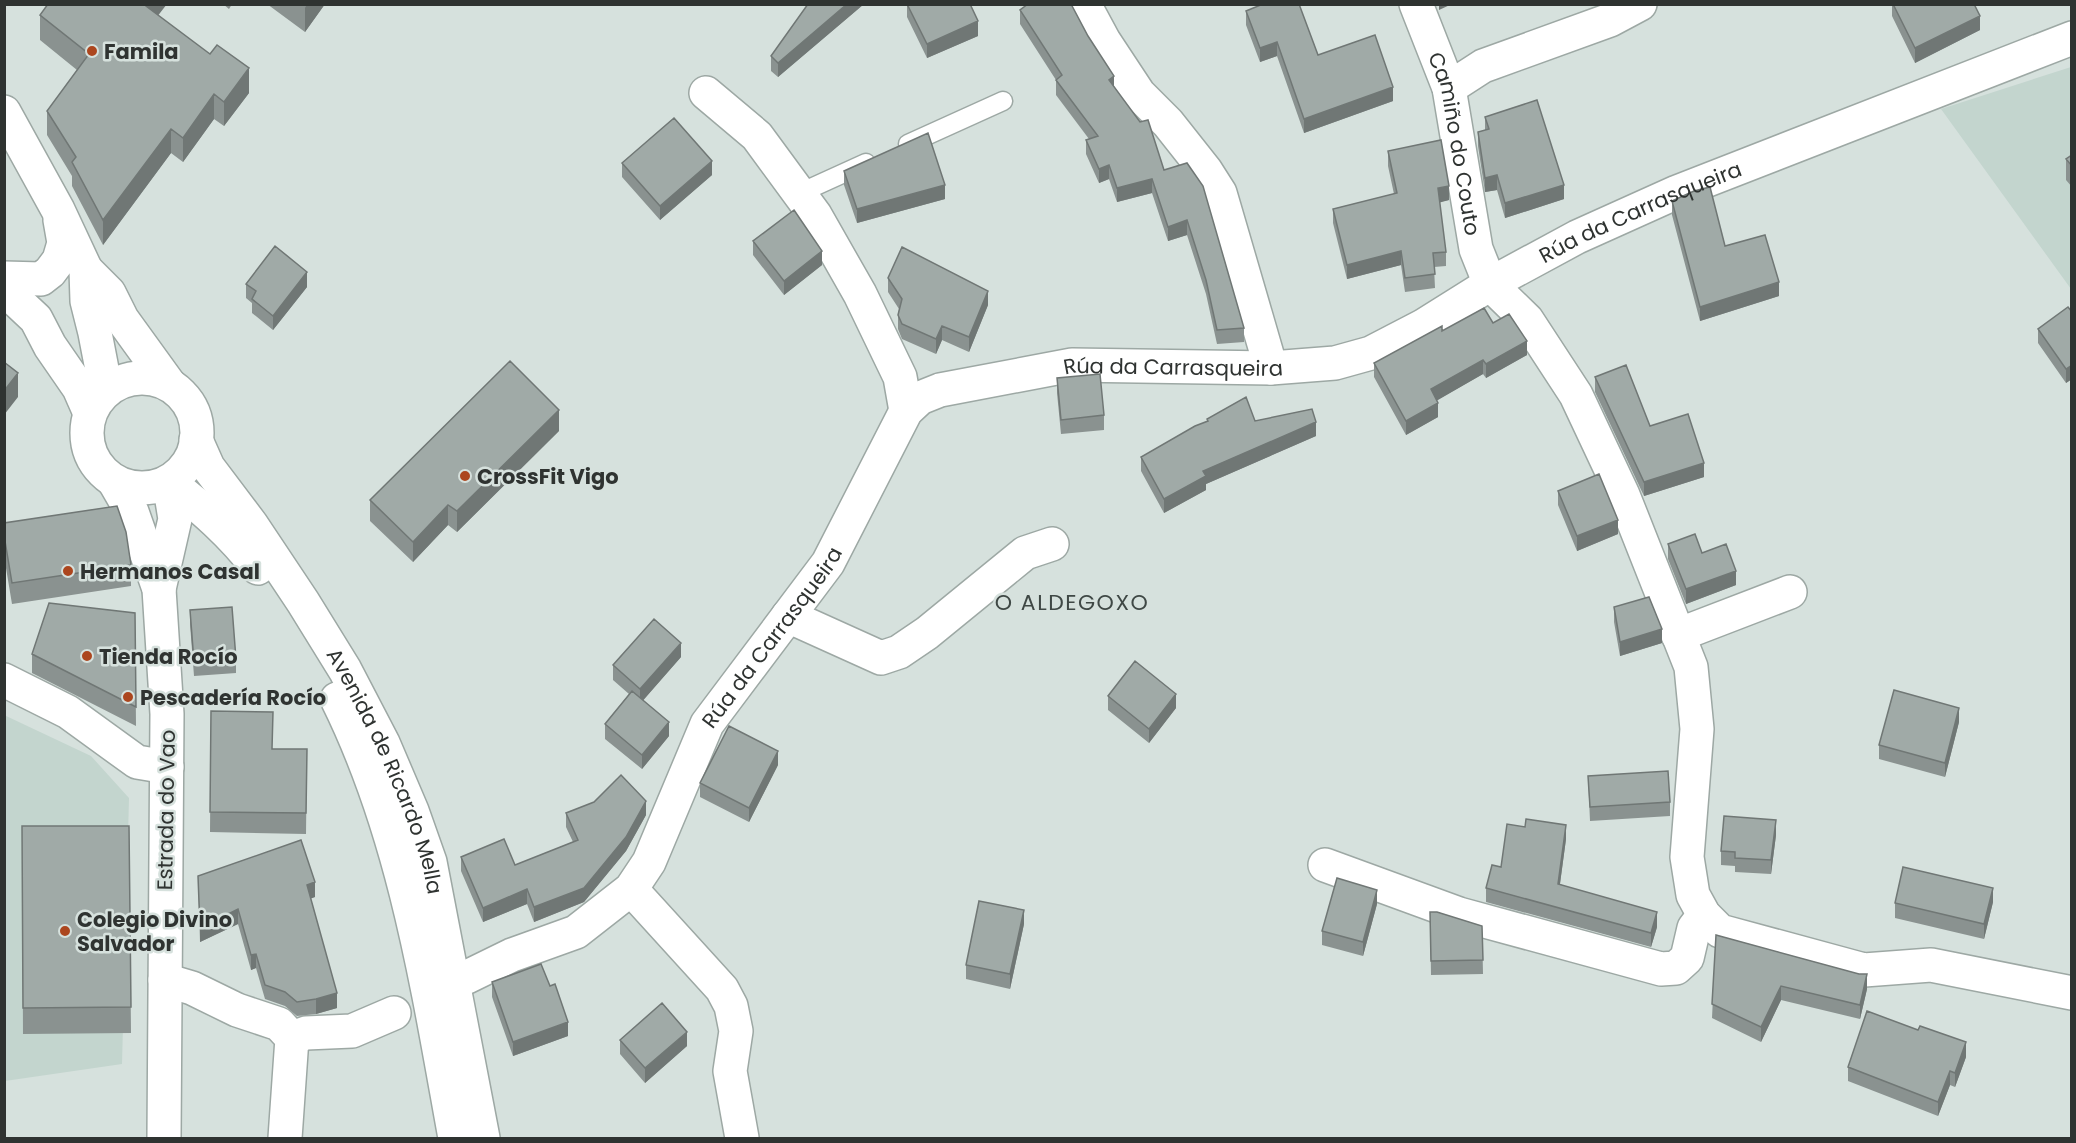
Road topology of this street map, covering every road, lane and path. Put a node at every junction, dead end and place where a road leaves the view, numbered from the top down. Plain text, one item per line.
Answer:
1 (1084, 4) edge
2 (1416, 4) edge
3 (1640, 4) edge
4 (2072, 38) edge
5 (1449, 88) junction
6 (706, 93) dead end
7 (1003, 101) dead end
8 (4, 112) edge
9 (800, 193) junction
10 (58, 210) junction
11 (86, 270) junction
12 (4, 278) edge
13 (1490, 284) junction
14 (4, 289) edge
15 (36, 319) junction
16 (99, 354) junction
17 (1271, 368) junction
18 (159, 381) junction
19 (98, 402) junction
20 (906, 411) junction
21 (196, 440) junction
22 (114, 481) junction
23 (169, 482) junction
24 (219, 523) junction
25 (1052, 544) dead end
26 (168, 550) junction
27 (159, 589) junction
28 (1790, 592) dead end
29 (788, 616) junction
30 (1678, 635) junction
31 (4, 680) edge
32 (167, 767) junction
33 (369, 774) junction
34 (1325, 865) dead end
35 (631, 889) junction
36 (1704, 915) junction
37 (448, 972) junction
38 (165, 980) junction
39 (2072, 993) edge
40 (394, 1013) dead end
41 (292, 1038) junction
42 (164, 1138) edge
43 (285, 1138) edge
44 (455, 1138) edge
45 (460, 1138) edge
46 (483, 1138) edge
47 (742, 1138) edge

1 - 17 street
2 - 5 street, Camiño do Couto
3 - 5 street
4 - 13 street, Rúa da Carrasqueira
5 - 13 street, Camiño do Couto
6 - 9 street
7 - 9 lane
8 - 10 street
9 - 20 street
10 - 11 street
10 - 12 street
11 - 16 street
11 - 18 street
13 - 17 street, Rúa da Carrasqueira
13 - 30 street
14 - 15 street
15 - 16 street
15 - 19 street
16 - 18 street
16 - 19 street
17 - 20 street, Rúa da Carrasqueira
18 - 19 street
18 - 21 street
19 - 22 street
20 - 29 street, Rúa da Carrasqueira
21 - 23 street
21 - 37 street, Avenida de Ricardo Mella
22 - 23 street
22 - 27 street, Estrada do Vao
23 - 24 street, Avenida de Ricardo Mella
23 - 26 street, Estrada do Vao
24 - 26 street
24 - 33 street, Avenida de Ricardo Mella
25 - 29 street
26 - 27 street, Estrada do Vao
27 - 32 street, Estrada do Vao
28 - 30 street
29 - 35 street, Rúa da Carrasqueira
30 - 36 street
31 - 32 street
32 - 38 street, Estrada do Vao
33 - 37 street
33 - 44 street, Avenida de Ricardo Mella
34 - 36 street
35 - 37 street, Rúa da Carrasqueira
35 - 47 street
36 - 39 street
37 - 45 street
37 - 46 street, Avenida de Ricardo Mella
38 - 41 street
38 - 42 street, Estrada do Vao
40 - 41 street
41 - 43 street

